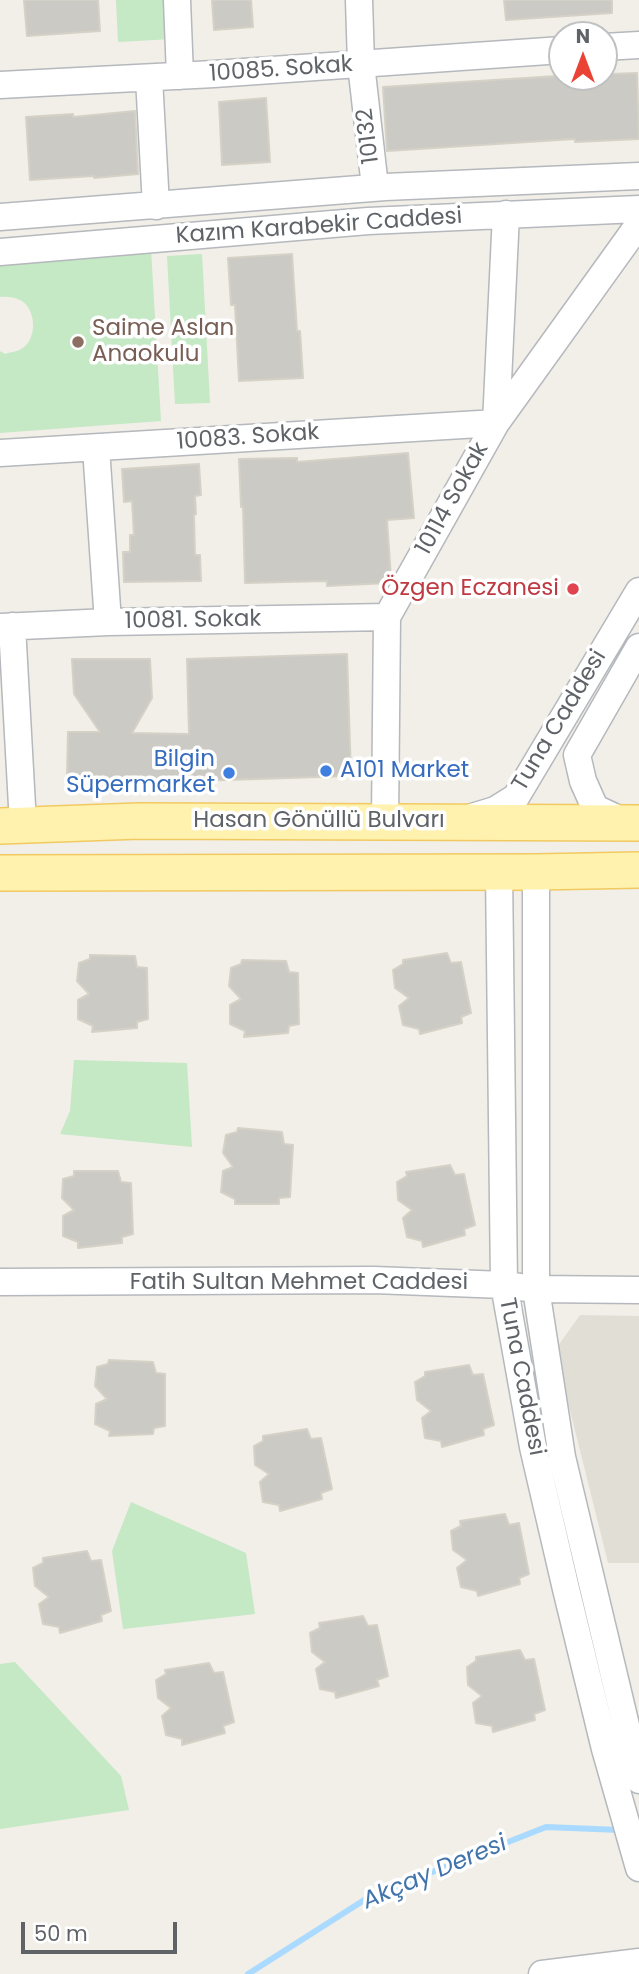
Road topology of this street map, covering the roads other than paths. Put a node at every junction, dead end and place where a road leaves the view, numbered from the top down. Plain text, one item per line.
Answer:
1 (177, 0) edge
2 (359, 0) edge
3 (639, 45) edge
4 (618, 46) edge
5 (548, 51) edge
6 (361, 64) junction
7 (180, 76) junction
8 (149, 78) junction
9 (0, 85) edge
10 (639, 176) edge
11 (376, 187) junction
12 (156, 205) junction
13 (639, 209) edge
14 (506, 214) junction
15 (0, 218) edge
16 (639, 223) edge
17 (0, 251) edge
18 (496, 423) junction
19 (96, 448) junction
20 (0, 453) edge
21 (639, 591) edge
22 (387, 617) junction
23 (108, 622) junction
24 (6, 627) edge
25 (639, 647) edge
26 (385, 821) junction
27 (458, 822) junction
28 (633, 823) edge
29 (11, 825) edge
30 (639, 870) edge
31 (0, 873) edge
32 (499, 873) junction
33 (536, 873) junction
34 (0, 1282) edge
35 (504, 1285) junction
36 (536, 1289) junction
37 (639, 1290) edge
38 (632, 1767) edge
39 (639, 1868) edge
40 (639, 1962) edge
41 (542, 1974) edge

1 - 7 street
2 - 6 street, 10132
3 - 4 street
5 - 6 street, 10085. Sokak
6 - 7 street, 10085. Sokak
6 - 11 street, 10132
7 - 8 street, 10085. Sokak
8 - 9 street, 10085. Sokak
8 - 12 street
10 - 11 street, Kazım Karabekir Caddesi
11 - 12 street, Kazım Karabekir Caddesi
12 - 15 street, Kazım Karabekir Caddesi
13 - 14 street, Kazım Karabekir Caddesi
14 - 17 street, Kazım Karabekir Caddesi
14 - 18 street, 10114 Sokak
16 - 18 street, 10114 Sokak
18 - 19 street, 10083. Sokak
18 - 22 street, 10114 Sokak
19 - 20 street, 10083. Sokak
19 - 23 street
21 - 27 street, Tuna Caddesi
22 - 23 street, 10081. Sokak
22 - 26 street, 10114 Sokak
23 - 24 street, 10081. Sokak
24 - 29 street
25 - 28 street, Tuna Caddesi
26 - 27 main road, Hasan Gönüllü Bulvarı
26 - 29 main road, Hasan Gönüllü Bulvarı
27 - 28 main road, Hasan Gönüllü Bulvarı
30 - 33 main road
31 - 32 main road
32 - 33 main road
32 - 35 street, Tuna Caddesi
33 - 36 street, Tuna Caddesi
34 - 35 street, Fatih Sultan Mehmet Caddesi
35 - 36 street, Fatih Sultan Mehmet Caddesi
35 - 38 street, Tuna Caddesi
36 - 37 street, Fatih Sultan Mehmet Caddesi
36 - 38 street, Tuna Caddesi
38 - 39 street, Tuna Caddesi
40 - 41 street

